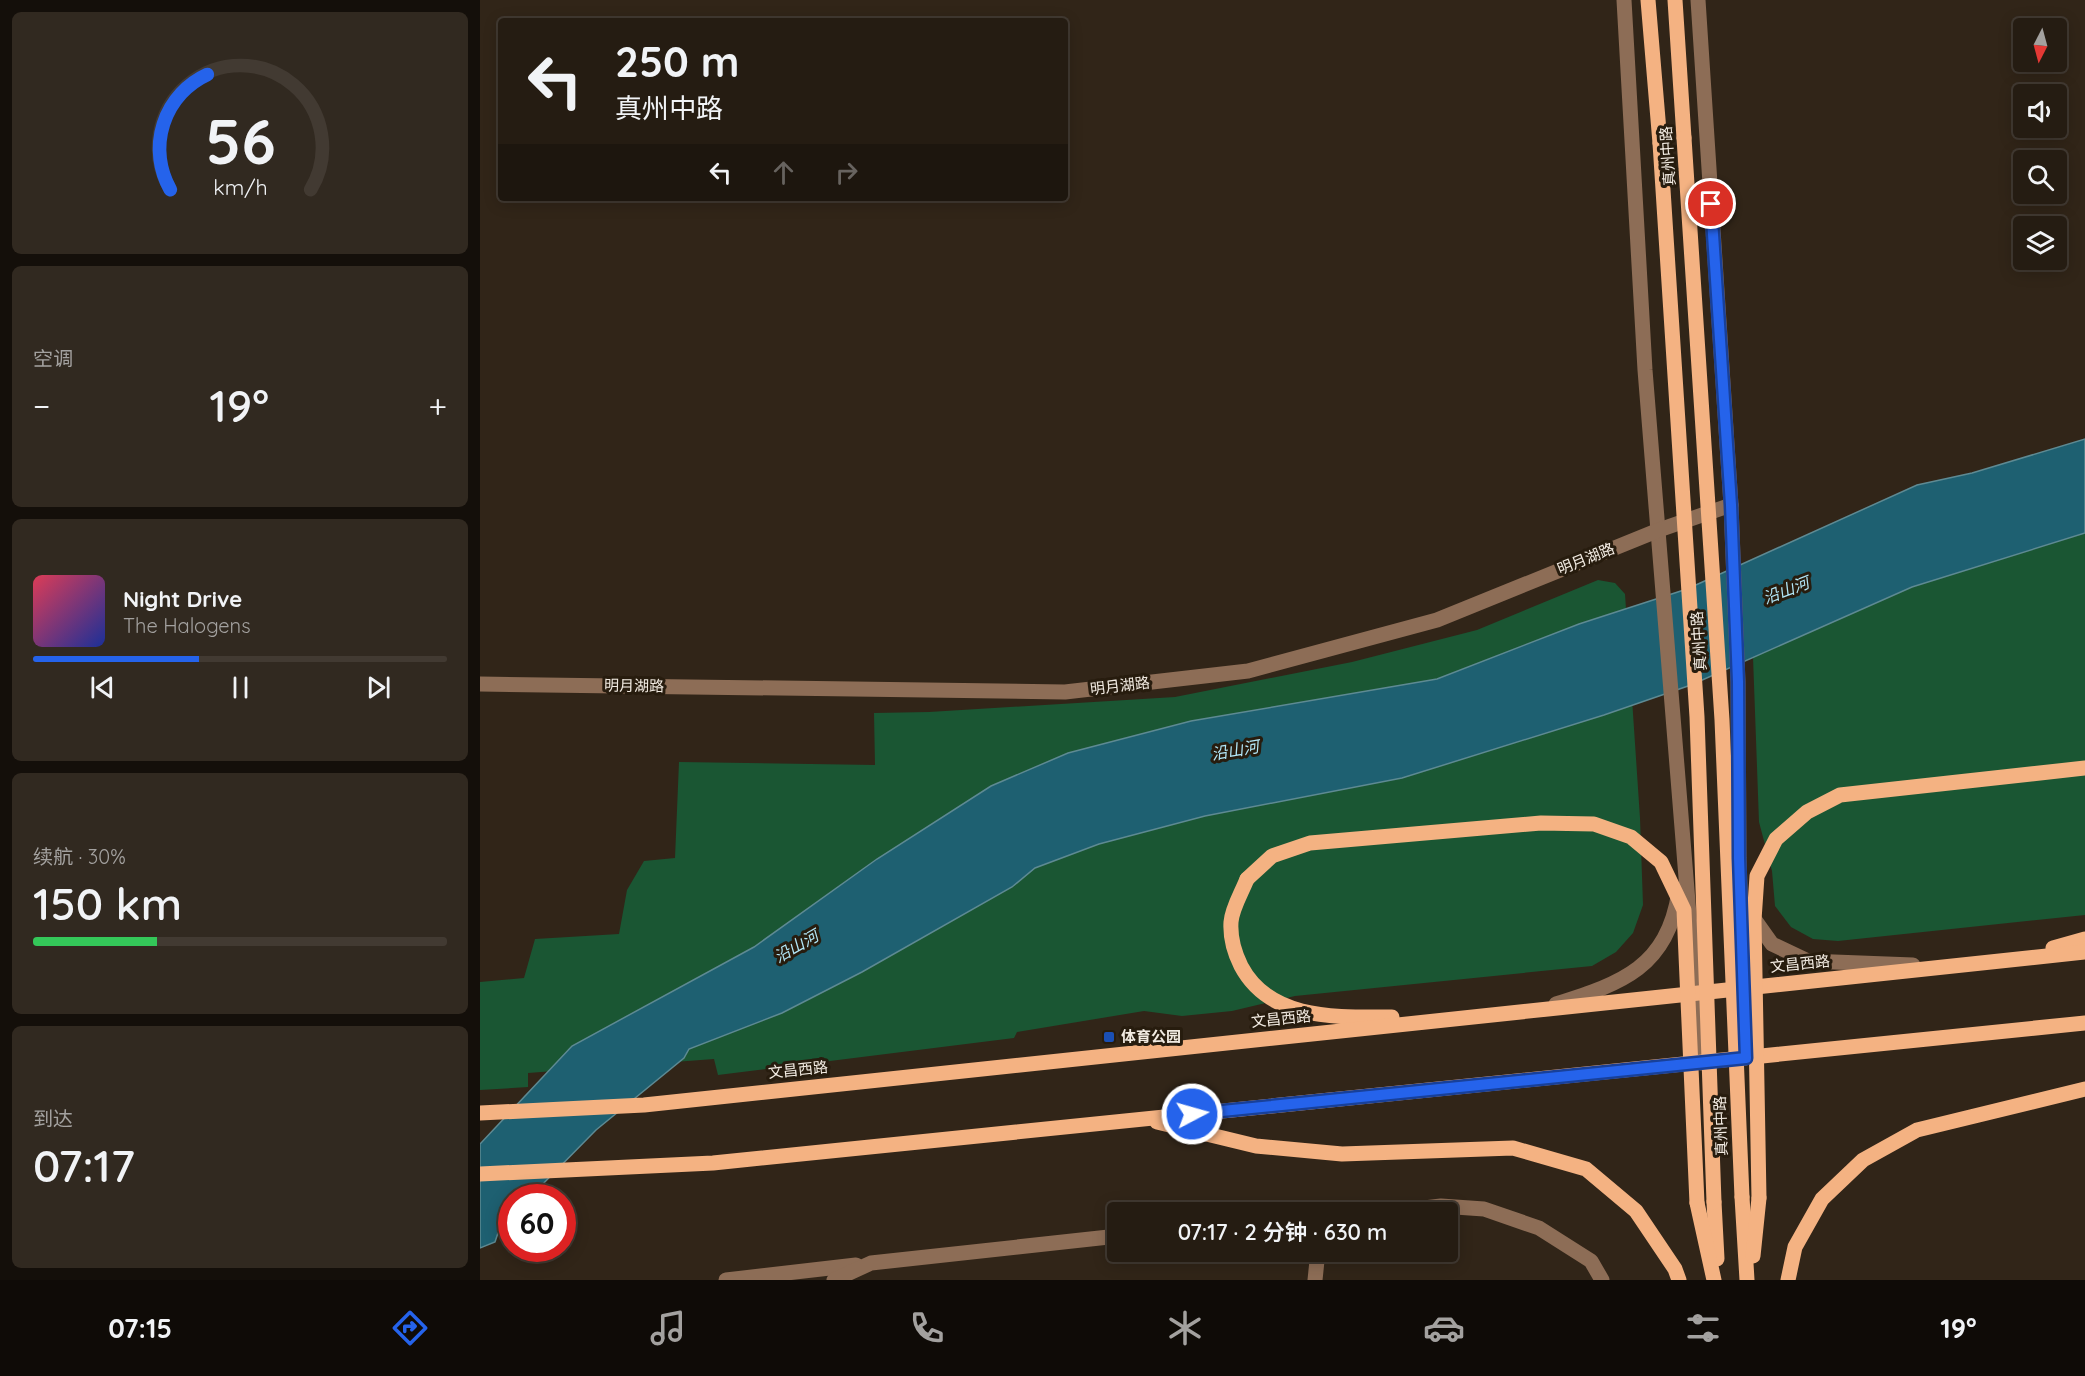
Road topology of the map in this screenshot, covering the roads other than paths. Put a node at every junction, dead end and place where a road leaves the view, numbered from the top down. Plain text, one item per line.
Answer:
1 (1624, 0) edge
2 (1648, 0) edge
3 (1675, 0) edge
4 (1698, 0) edge
5 (1731, 505) junction
6 (1659, 530) junction
7 (480, 684) edge
8 (2085, 768) edge
9 (1684, 856) junction
10 (1739, 858) junction
11 (2085, 939) edge
12 (2085, 952) edge
13 (2017, 959) junction
14 (1955, 966) junction
15 (1745, 988) junction
16 (1697, 993) junction
17 (1538, 1010) junction
18 (1476, 1016) junction
19 (2085, 1023) edge
20 (1746, 1058) junction
21 (1701, 1063) junction
22 (2085, 1089) edge
23 (480, 1113) edge
24 (1145, 1119) junction
25 (480, 1174) edge
26 (1458, 1207) edge
27 (1107, 1237) edge
28 (1317, 1262) edge
29 (871, 1263) junction
30 (726, 1280) edge
31 (834, 1280) edge
32 (1315, 1280) edge
33 (1602, 1280) edge
34 (1679, 1280) edge
35 (1716, 1280) edge
36 (1748, 1280) edge
37 (1788, 1280) edge

1 - 6 street
2 - 35 main road, 真州中路, bridge
3 - 36 main road, 真州中路, bridge
4 - 5 street
5 - 6 street, 明月湖路
5 - 10 street
6 - 7 street, 明月湖路
6 - 9 street
8 - 36 main road, bridge
9 - 16 street
9 - 17 street
10 - 14 street
10 - 15 street
11 - 13 main road
12 - 13 main road, 文昌西路
13 - 14 main road, 文昌西路
14 - 15 main road, 文昌西路
15 - 16 main road, 文昌西路
15 - 20 street
16 - 17 main road, 文昌西路
16 - 21 street
17 - 18 main road, 文昌西路
18 - 23 main road, 文昌西路
18 - 35 main road, bridge
19 - 20 main road
20 - 21 main road
21 - 24 main road
22 - 37 main road
24 - 25 main road
24 - 34 main road
26 - 33 street
27 - 29 street
28 - 32 street
29 - 30 street
29 - 31 street

